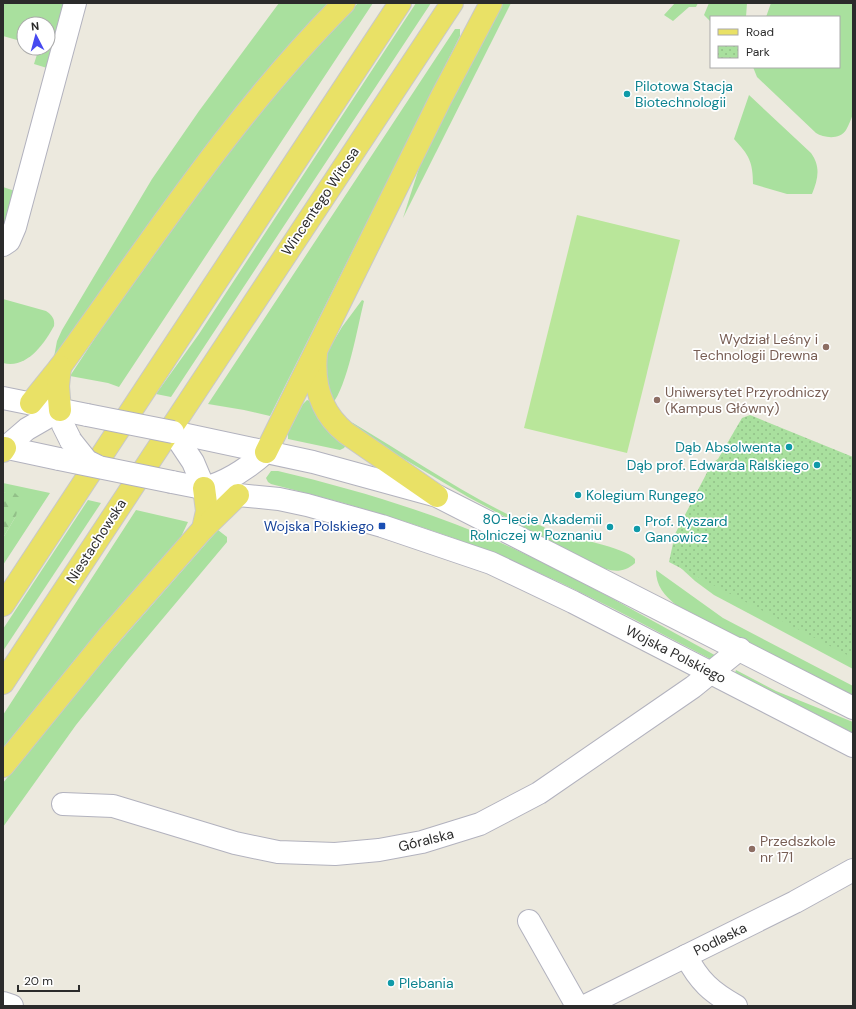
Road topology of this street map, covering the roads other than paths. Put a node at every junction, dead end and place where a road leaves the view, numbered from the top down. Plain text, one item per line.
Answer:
1 (75, 3) edge
2 (344, 3) edge
3 (400, 3) edge
4 (452, 3) edge
5 (491, 3) edge
6 (3, 245) edge
7 (319, 342) junction
8 (60, 367) junction
9 (3, 398) edge
10 (189, 400) joint
11 (31, 403) junction
12 (60, 410) junction
13 (173, 432) junction
14 (4, 449) edge
15 (266, 452) junction
16 (100, 467) junction
17 (204, 488) junction
18 (238, 495) junction
19 (437, 496) junction
20 (203, 529) junction
21 (3, 605) edge
22 (740, 649) junction
23 (712, 673) junction
24 (3, 683) edge
25 (853, 708) edge
26 (853, 746) edge
27 (3, 766) edge
28 (63, 804) dead end
29 (853, 870) edge
30 (528, 920) dead end
31 (686, 956) junction
32 (3, 1003) edge
33 (12, 1006) edge
34 (584, 1006) edge
35 (736, 1006) edge

1 - 6 street
2 - 8 main road
3 - 21 main road
4 - 10 main road, Wincentego Witosa
5 - 7 main road
7 - 15 main road
7 - 19 main road
8 - 11 main road
8 - 12 main road
9 - 11 street
10 - 24 main road, Niestachowska
11 - 12 street
11 - 14 street
12 - 13 street, bridge
12 - 14 street
12 - 16 street, bridge
13 - 15 street
13 - 17 street
14 - 16 street, Wojska Polskiego, bridge
15 - 17 street
15 - 18 street
15 - 19 street
16 - 17 street, Wojska Polskiego, bridge
17 - 18 street, Wojska Polskiego
17 - 20 main road
18 - 20 main road
18 - 23 street, Wojska Polskiego
19 - 22 street
20 - 27 main road
22 - 23 street, Góralska
22 - 25 street
23 - 26 street, Wojska Polskiego
23 - 28 street, Góralska
29 - 31 street, Podlaska
30 - 34 street
31 - 34 street, Podlaska
31 - 35 street
32 - 33 street

